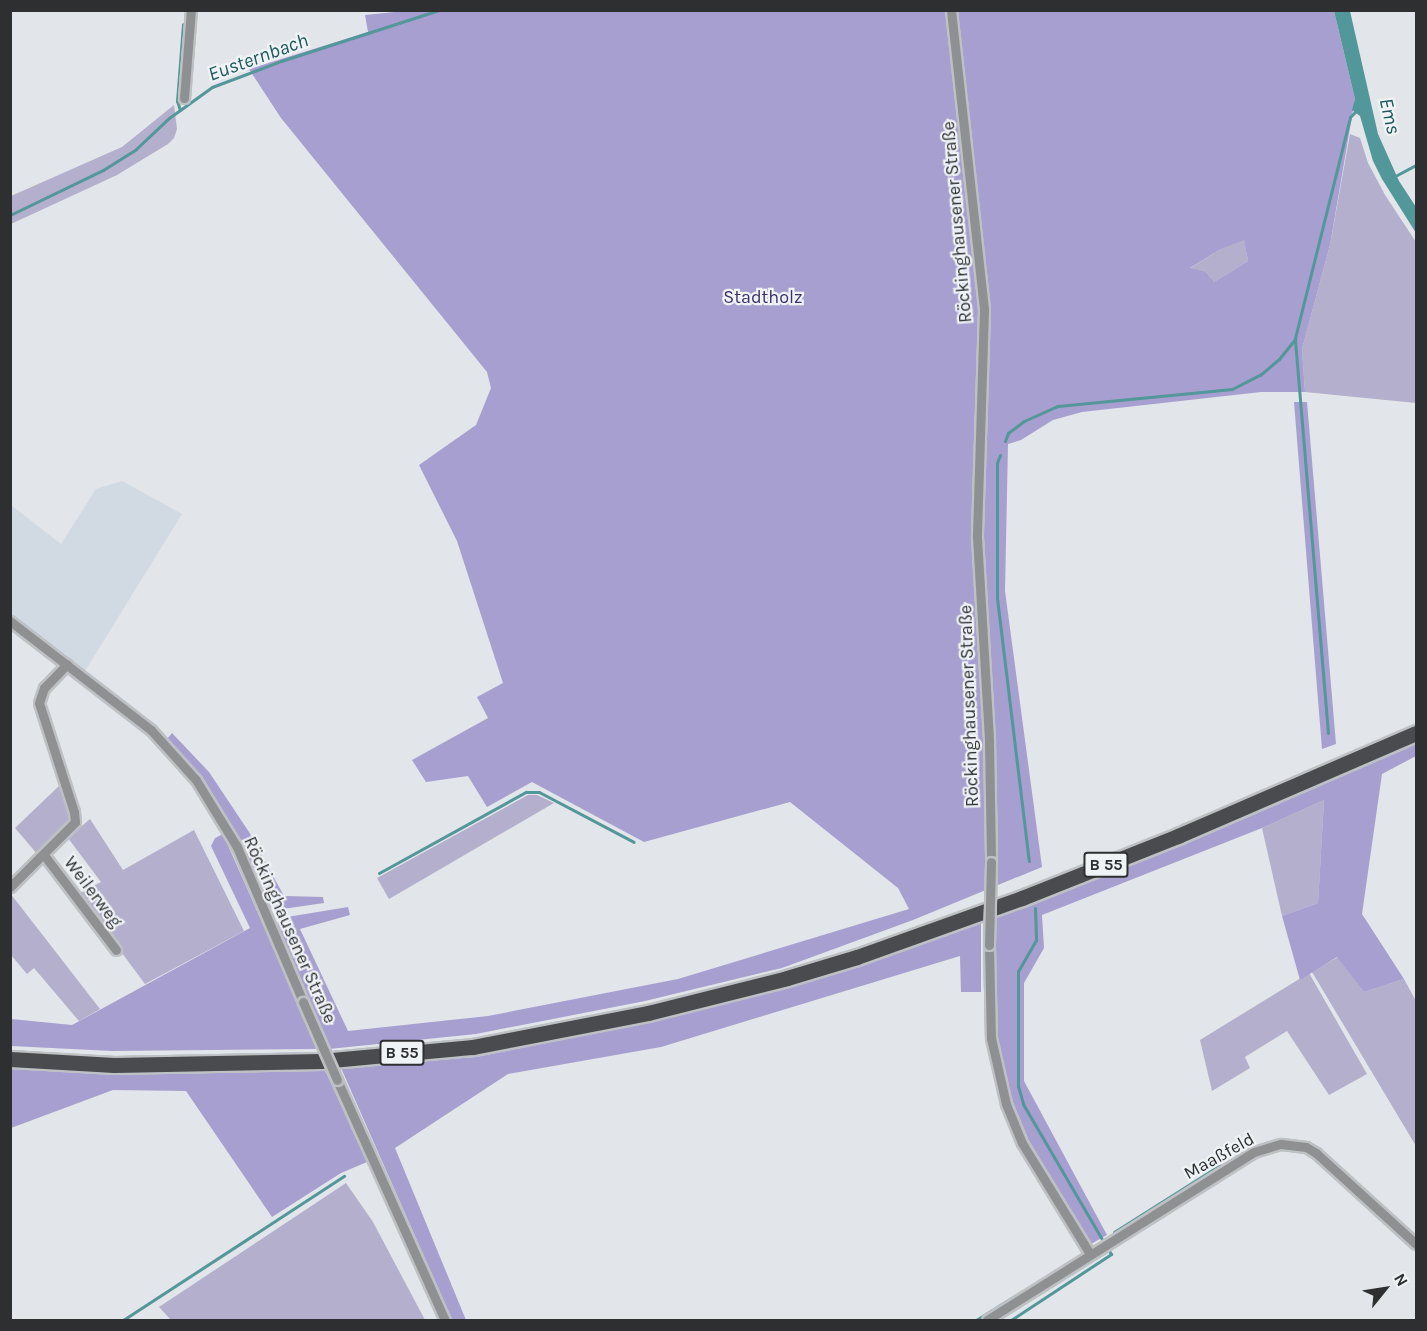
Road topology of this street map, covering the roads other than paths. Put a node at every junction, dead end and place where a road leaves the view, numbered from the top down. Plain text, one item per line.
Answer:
1 (191, 10) edge
2 (951, 10) edge
3 (184, 98) dead end
4 (10, 621) edge
5 (66, 664) junction
6 (1416, 733) edge
7 (44, 855) junction
8 (10, 887) edge
9 (116, 950) dead end
10 (10, 1059) edge
11 (1416, 1244) edge
12 (1090, 1254) junction
13 (445, 1320) edge
14 (987, 1320) edge

1 - 3 street
2 - 12 street, Röckinghausener Straße, bridge
4 - 5 street, Röckinghausener Straße
5 - 7 street
5 - 13 street, Röckinghausener Straße, bridge
6 - 10 main road, B 55
7 - 8 street
7 - 9 street, Weilerweg
11 - 12 street, Maaßfeld
12 - 14 street

